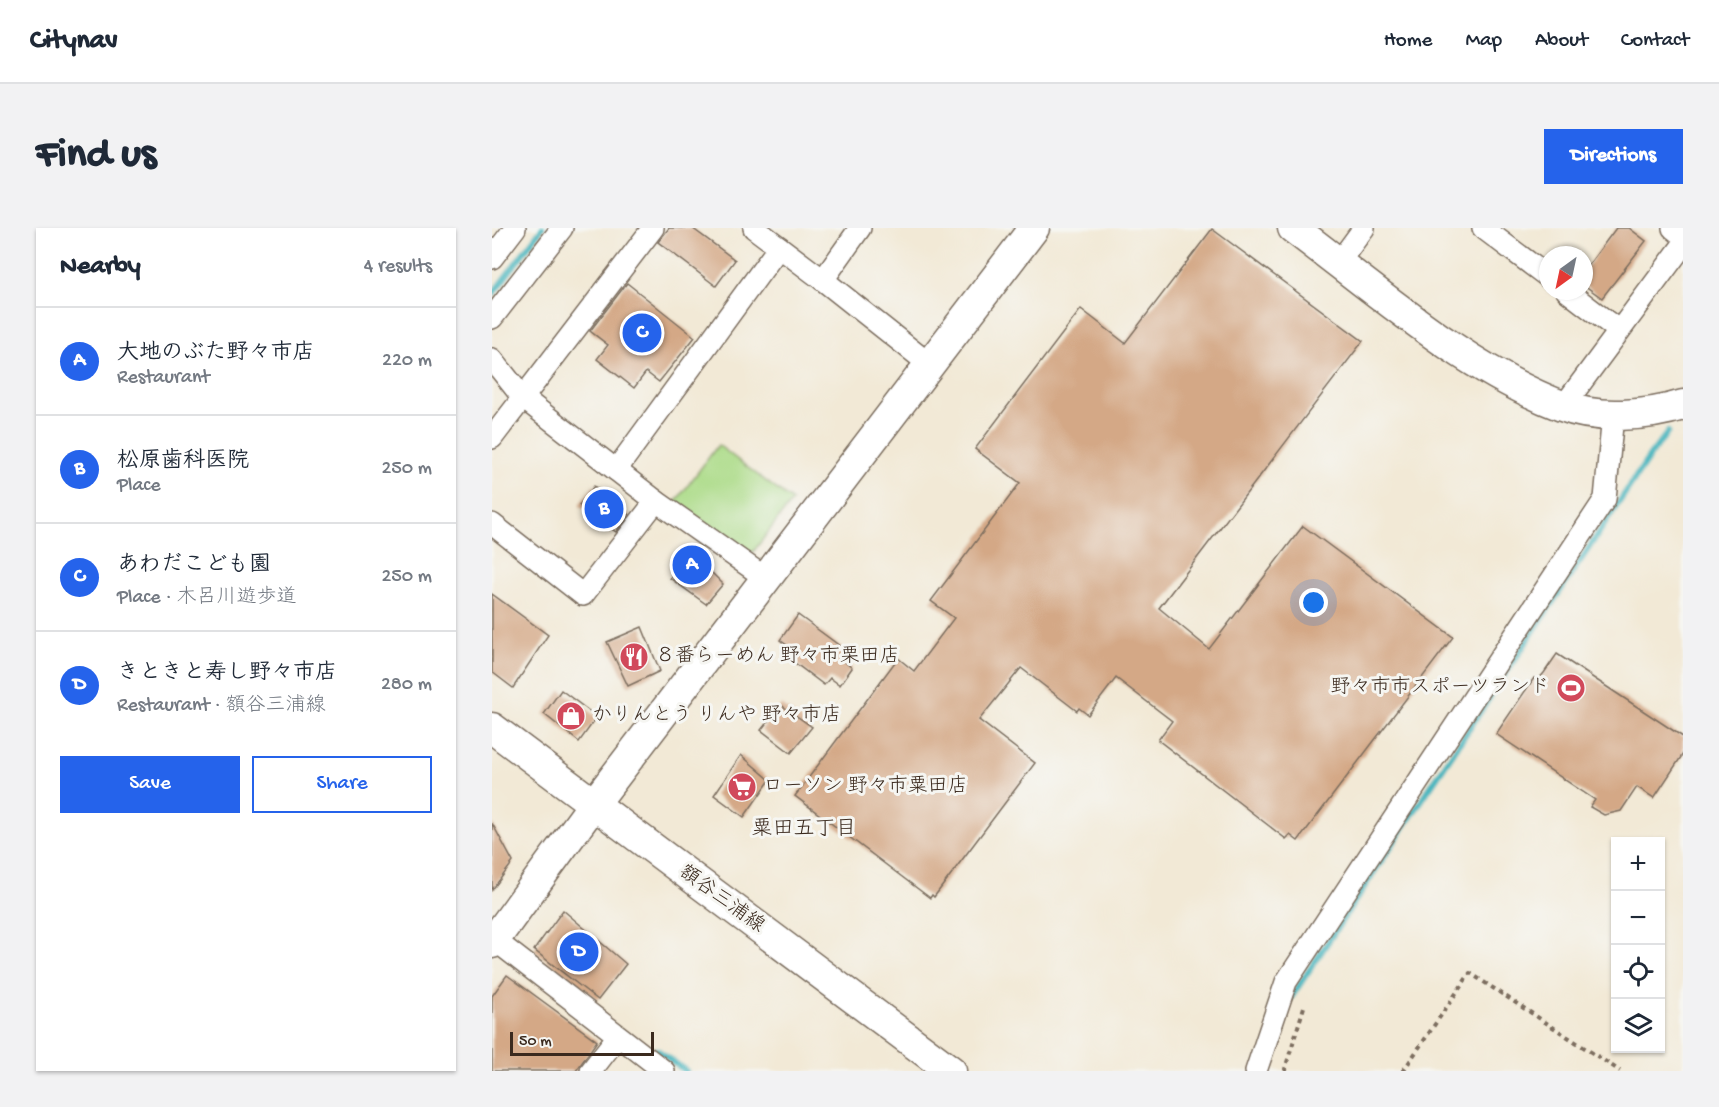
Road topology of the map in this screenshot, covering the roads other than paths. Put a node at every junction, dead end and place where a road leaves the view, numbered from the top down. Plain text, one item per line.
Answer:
1 (515, 228) edge
2 (562, 228) edge
3 (653, 228) edge
4 (754, 228) edge
5 (860, 228) edge
6 (1034, 228) edge
7 (1293, 228) edge
8 (1364, 228) edge
9 (1484, 228) edge
10 (1673, 228) edge
11 (1683, 236) edge
12 (1683, 245) edge
13 (779, 247) junction
14 (492, 258) edge
15 (1339, 262) junction
16 (1539, 270) edge
17 (823, 280) junction
18 (1579, 300) edge
19 (492, 318) edge
20 (1618, 330) junction
21 (492, 359) edge
22 (929, 364) junction
23 (523, 398) junction
24 (1683, 405) edge
25 (1563, 407) junction
26 (1613, 415) junction
27 (492, 438) edge
28 (616, 470) junction
29 (656, 501) junction
30 (492, 524) edge
31 (767, 579) junction
32 (492, 728) edge
33 (593, 806) junction
34 (493, 940) edge
35 (618, 1036) junction
36 (591, 1071) edge
37 (664, 1071) edge
38 (951, 1071) edge
39 (1256, 1071) edge

1 - 14 street
2 - 19 street
3 - 23 street
4 - 13 street
5 - 17 street
6 - 22 street
7 - 15 street
8 - 15 street
9 - 16 street
10 - 11 street
12 - 20 street
13 - 17 street
13 - 28 street
15 - 25 street
17 - 22 street
18 - 20 street
20 - 25 street
21 - 23 street
22 - 31 street
23 - 27 street
23 - 28 street
24 - 26 street
25 - 26 street
26 - 39 street
28 - 29 street
29 - 30 street
29 - 31 street
31 - 33 street
32 - 33 street, 額谷三浦線
33 - 34 street
33 - 38 street, 額谷三浦線
34 - 35 street
35 - 36 street
35 - 37 street

